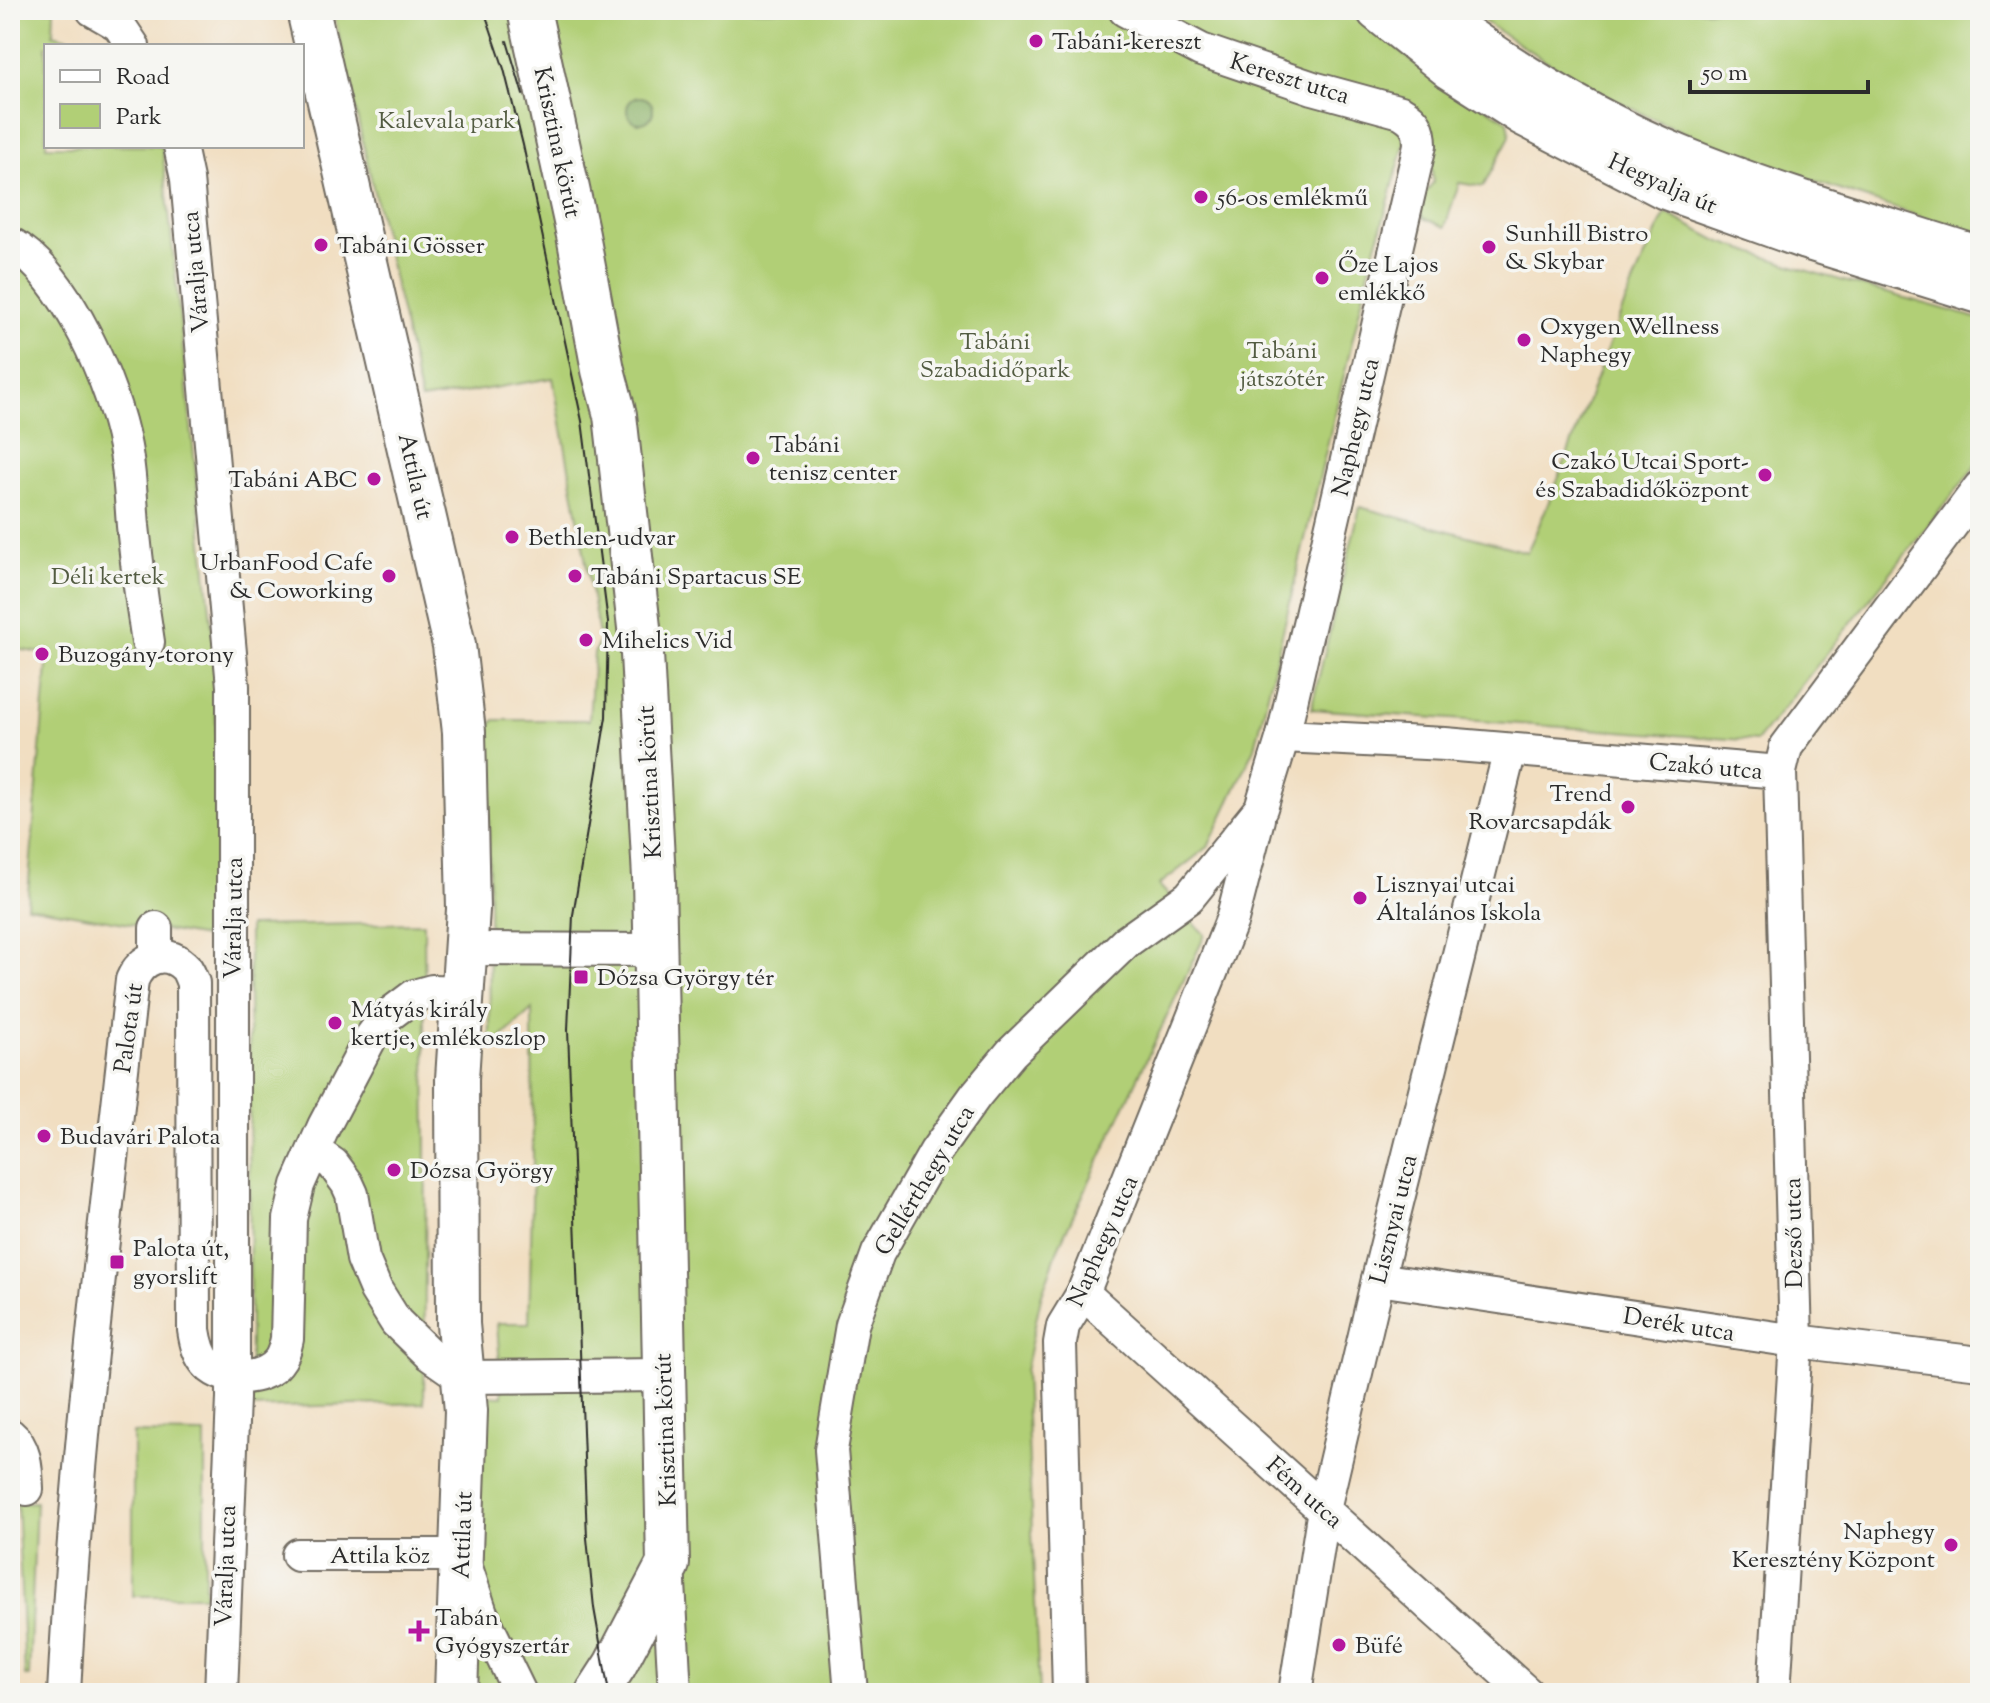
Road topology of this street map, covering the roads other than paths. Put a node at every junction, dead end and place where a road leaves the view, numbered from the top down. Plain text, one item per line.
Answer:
1 (93, 10) edge
2 (308, 10) edge
3 (529, 10) edge
4 (1125, 10) edge
5 (1378, 10) edge
6 (1429, 10) edge
7 (132, 44) edge
8 (1413, 119) joint
9 (180, 148) edge
10 (10, 243) edge
11 (1980, 258) edge
12 (1980, 292) edge
13 (1980, 487) edge
14 (148, 642) dead end
15 (1283, 736) junction
16 (1510, 750) junction
17 (1780, 772) junction
18 (1261, 808) junction
19 (466, 949) junction
20 (655, 950) junction
21 (462, 992) junction
22 (339, 1098) junction
23 (314, 1151) junction
24 (347, 1183) junction
25 (1378, 1279) junction
26 (1083, 1293) junction
27 (1796, 1341) junction
28 (1980, 1363) edge
29 (663, 1375) junction
30 (233, 1376) junction
31 (462, 1377) junction
32 (10, 1435) edge
33 (27, 1489) dead end
34 (1324, 1509) junction
35 (298, 1555) dead end
36 (462, 1555) junction
37 (668, 1564) junction
38 (64, 1693) edge
39 (221, 1693) edge
40 (456, 1693) edge
41 (520, 1693) edge
42 (597, 1693) edge
43 (675, 1693) edge
44 (851, 1693) edge
45 (1069, 1693) edge
46 (1295, 1693) edge
47 (1527, 1693) edge
48 (1774, 1693) edge

1 - 7 street
2 - 19 main road, Attila út
3 - 20 main road, Krisztina körút
4 - 8 street, Kereszt utca
5 - 12 main road, Hegyalja út
6 - 11 main road, Hegyalja út
8 - 15 street, Naphegy utca
9 - 30 street, Váralja utca
10 - 14 street
13 - 17 street, Czakó utca
15 - 16 street, Czakó utca
15 - 18 street, Gellérthegy utca
16 - 17 street, Czakó utca
16 - 25 street, Lisznyai utca
17 - 27 street, Dezső utca
18 - 26 street, Naphegy utca
18 - 44 street, Gellérthegy utca
19 - 20 street
19 - 21 main road
20 - 29 main road, Krisztina körút
21 - 22 street
21 - 31 main road
22 - 23 street
22 - 24 street
23 - 24 street
23 - 30 street
24 - 31 street
25 - 27 street, Derék utca
25 - 34 street, Lisznyai utca
26 - 34 street, Fém utca
26 - 45 street, Naphegy utca
27 - 28 street, Derék utca
27 - 48 street, Dezső utca
29 - 31 street
29 - 37 main road, Krisztina körút
30 - 38 street, Palota út
30 - 39 street, Váralja utca
31 - 36 main road, Attila út
32 - 33 street
34 - 46 street, Lisznyai utca
34 - 47 street, Fém utca
35 - 36 street, Attila köz
36 - 40 main road, Attila út
36 - 41 street
37 - 42 main road, Krisztina körút
37 - 43 street, Krisztina körút

